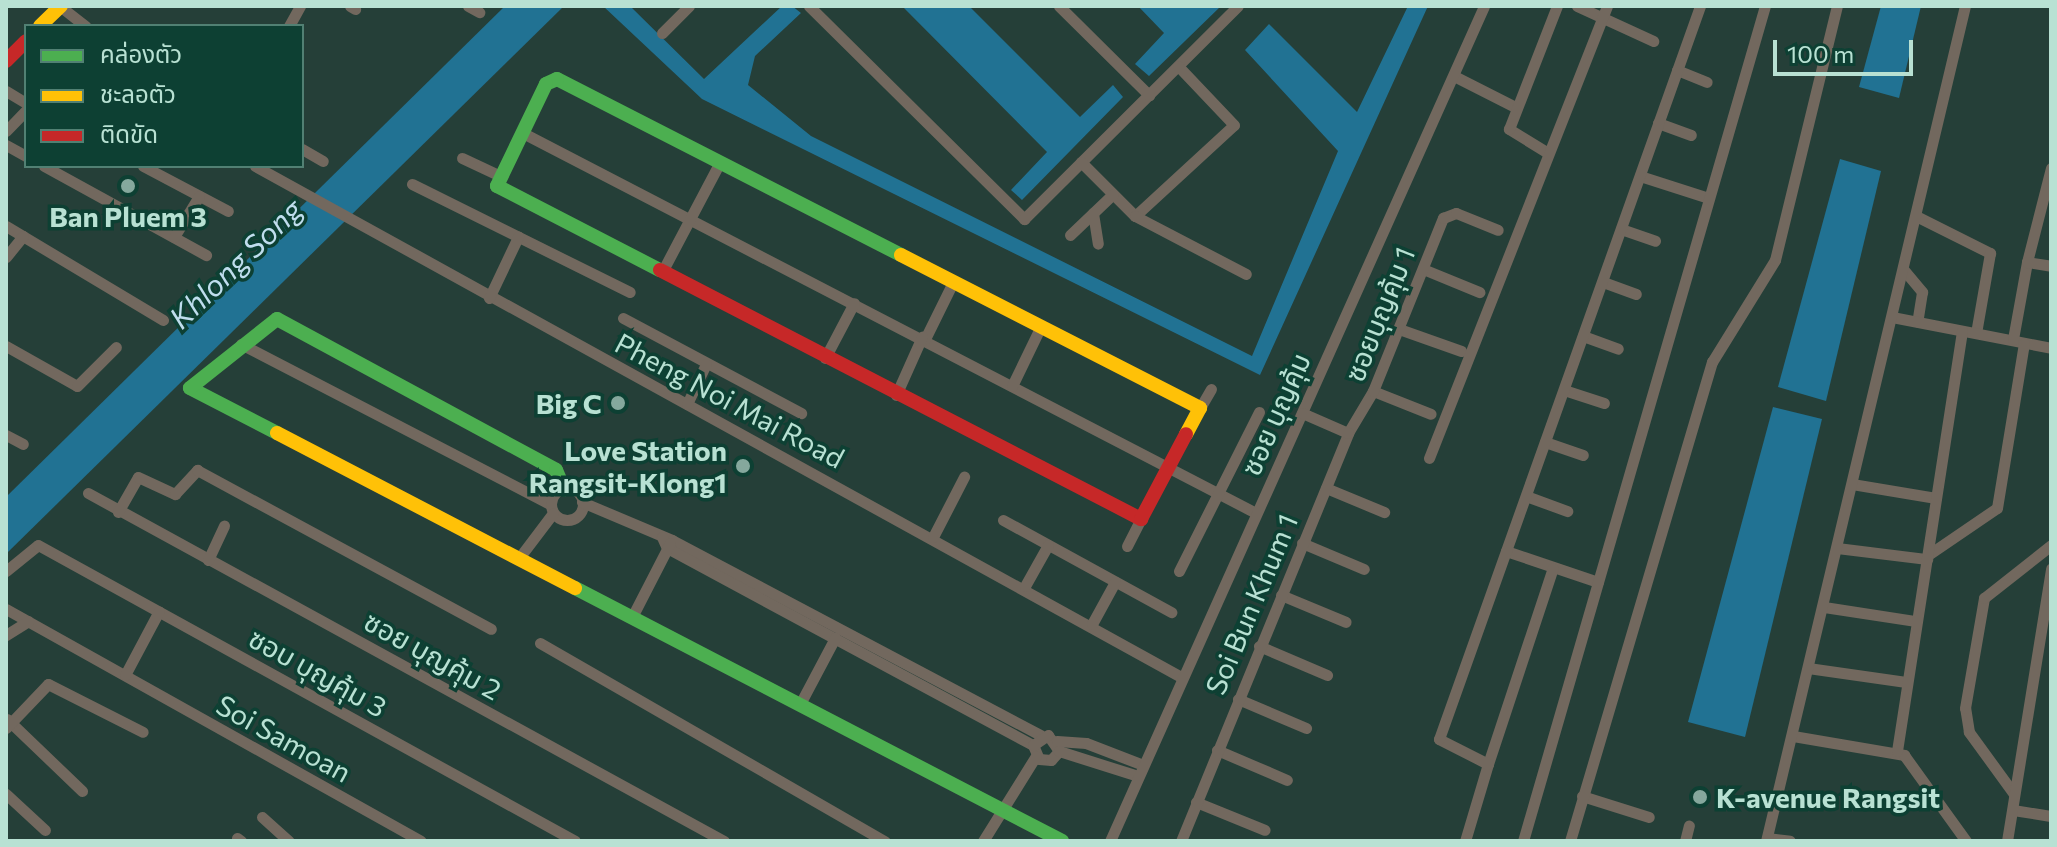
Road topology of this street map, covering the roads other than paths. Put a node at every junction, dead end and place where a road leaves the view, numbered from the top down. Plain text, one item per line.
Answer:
1 (61, 6) edge
2 (300, 6) edge
3 (468, 6) edge
4 (689, 6) edge
5 (809, 6) edge
6 (1059, 6) edge
7 (1238, 6) edge
8 (1484, 6) edge
9 (1557, 6) edge
10 (1577, 6) edge
11 (1700, 6) edge
12 (1765, 6) edge
13 (1837, 6) edge
14 (1965, 6) edge
15 (1605, 11) edge
16 (479, 12) dead end
17 (42, 24) edge
18 (83, 24) edge
19 (290, 24) edge
20 (662, 33) dead end
21 (1653, 41) dead end
22 (24, 43) edge
23 (7, 59) edge
24 (1178, 66) junction
25 (1677, 70) junction
26 (1454, 76) junction
27 (1707, 82) dead end
28 (6, 91) edge
29 (1149, 95) junction
30 (24, 102) edge
31 (1515, 107) junction
32 (24, 112) edge
33 (1658, 123) junction
34 (6, 131) edge
35 (521, 132) junction
36 (1691, 135) dead end
37 (6, 145) edge
38 (304, 150) edge
39 (1548, 153) junction
40 (24, 155) edge
41 (462, 158) dead end
42 (323, 161) dead end
43 (1081, 162) junction
44 (719, 164) junction
45 (48, 168) edge
46 (147, 168) edge
47 (258, 168) edge
48 (2051, 168) edge
49 (498, 175) junction
50 (1640, 176) junction
51 (412, 184) dead end
52 (1113, 194) junction
53 (199, 196) junction
54 (1709, 198) junction
55 (228, 211) dead end
56 (1093, 213) junction
57 (1135, 216) junction
58 (1916, 216) junction
59 (689, 218) junction
60 (6, 226) edge
61 (1621, 229) junction
62 (1498, 230) dead end
63 (1070, 235) dead end
64 (23, 236) junction
65 (174, 237) junction
66 (518, 237) junction
67 (1655, 241) dead end
68 (1098, 244) dead end
69 (206, 255) dead end
70 (6, 257) edge
71 (2027, 262) junction
72 (2051, 266) edge
73 (1423, 269) junction
74 (1903, 269) junction
75 (662, 272) junction
76 (1246, 274) dead end
77 (953, 282) junction
78 (1603, 282) junction
79 (630, 292) dead end
80 (1479, 292) dead end
81 (1636, 294) dead end
82 (489, 298) junction
83 (854, 303) junction
84 (1892, 317) junction
85 (623, 318) dead end
86 (163, 320) dead end
87 (1917, 322) junction
88 (1041, 326) junction
89 (1399, 329) junction
90 (1962, 331) junction
91 (1976, 333) junction
92 (1583, 336) junction
93 (924, 338) junction
94 (2018, 341) junction
95 (241, 344) junction
96 (6, 346) edge
97 (116, 347) dead end
98 (2051, 348) edge
99 (1618, 349) dead end
100 (1461, 351) dead end
101 (825, 358) junction
102 (706, 364) junction
103 (1012, 386) junction
104 (1211, 389) dead end
105 (1564, 390) junction
106 (1373, 391) junction
107 (896, 395) junction
108 (1604, 403) dead end
109 (687, 404) junction
110 (1200, 408) junction
111 (1259, 412) dead end
112 (801, 413) dead end
113 (1302, 413) junction
114 (1431, 414) dead end
115 (1353, 430) junction
116 (6, 435) edge
117 (1545, 442) junction
118 (23, 444) dead end
119 (1583, 455) dead end
120 (1429, 458) dead end
121 (1169, 468) junction
122 (964, 477) dead end
123 (1852, 484) junction
124 (1326, 488) junction
125 (564, 489) junction
126 (88, 493) dead end
127 (1218, 495) junction
128 (1526, 496) junction
129 (1936, 498) junction
130 (582, 502) junction
131 (552, 509) junction
132 (1567, 511) dead end
133 (118, 512) junction
134 (1384, 512) dead end
135 (1256, 513) junction
136 (1141, 519) junction
137 (1003, 520) dead end
138 (224, 526) dead end
139 (933, 537) junction
140 (667, 542) junction
141 (1302, 543) junction
142 (1048, 545) junction
143 (2051, 545) edge
144 (1127, 546) dead end
145 (1837, 548) junction
146 (1506, 551) junction
147 (1927, 557) junction
148 (519, 558) junction
149 (208, 560) junction
150 (1553, 568) junction
151 (1364, 569) dead end
152 (2051, 569) edge
153 (6, 571) edge
154 (1179, 571) dead end
155 (1115, 582) junction
156 (1598, 582) junction
157 (1025, 586) junction
158 (1281, 595) junction
159 (1824, 607) junction
160 (6, 609) edge
161 (159, 611) junction
162 (1171, 612) dead end
163 (632, 617) junction
164 (28, 621) junction
165 (1916, 621) junction
166 (1346, 622) dead end
167 (1092, 624) junction
168 (491, 629) dead end
169 (6, 635) edge
170 (835, 638) junction
171 (540, 643) dead end
172 (1259, 646) junction
173 (1808, 668) junction
174 (125, 675) junction
175 (1327, 675) dead end
176 (1181, 677) junction
177 (1906, 682) junction
178 (1238, 699) junction
179 (800, 704) junction
180 (7, 723) edge
181 (1306, 728) dead end
182 (143, 732) dead end
183 (1793, 736) junction
184 (1036, 745) junction
185 (1058, 746) junction
186 (1217, 750) junction
187 (1897, 751) junction
188 (1488, 764) junction
189 (1140, 770) junction
190 (1287, 780) dead end
191 (82, 791) dead end
192 (6, 794) edge
193 (2014, 794) junction
194 (1582, 796) junction
195 (1196, 802) junction
196 (1000, 809) junction
197 (2013, 810) junction
198 (2051, 816) edge
199 (262, 817) dead end
200 (1649, 817) dead end
201 (1689, 825) dead end
202 (45, 830) dead end
203 (1265, 830) dead end
204 (1766, 839) edge
205 (289, 841) edge
206 (421, 841) edge
207 (575, 841) edge
208 (724, 841) edge
209 (885, 841) edge
210 (983, 841) edge
211 (1062, 841) edge
212 (1110, 841) edge
213 (1181, 841) edge
214 (1465, 841) edge
215 (1523, 841) edge
216 (1570, 841) edge
217 (1685, 841) edge
218 (1790, 841) edge
219 (1966, 841) edge
220 (2007, 841) edge

1 - 17 street
1 - 18 street
2 - 19 street
3 - 16 street
4 - 20 street
5 - 43 street
6 - 29 street
7 - 24 street
8 - 26 street, ซอย บุญคุ้ม
9 - 31 street
10 - 15 street
11 - 25 street
12 - 54 street
13 - 194 street
14 - 58 street
15 - 21 street
15 - 39 street
22 - 23 street
24 - 29 street
24 - 57 street
25 - 27 street
25 - 33 street
26 - 31 street
26 - 113 street, ซอย บุญคุ้ม
28 - 30 street
29 - 43 street
31 - 39 street
32 - 34 street
33 - 36 street
33 - 50 street
35 - 44 street
35 - 49 street
35 - 59 street
37 - 40 street
38 - 42 street
39 - 120 street
41 - 49 street
43 - 52 street
44 - 59 street
44 - 77 street
45 - 65 street
46 - 53 street
47 - 82 street, Pheng Noi Mai Road
48 - 71 street
49 - 75 street
50 - 54 street
50 - 61 street
51 - 66 street
52 - 56 street
52 - 57 street
53 - 55 street
53 - 65 street
54 - 156 street
56 - 63 street
56 - 68 street
57 - 76 street
58 - 74 street
58 - 91 street
59 - 75 street
59 - 83 street
60 - 64 street
61 - 67 street
61 - 78 street
62 - 73 street, ซอยบุญคุ้ม 1
64 - 70 street
64 - 86 street
65 - 69 street
66 - 79 street
66 - 82 street
71 - 72 street
71 - 94 street
73 - 80 street
73 - 89 street, ซอยบุญคุ้ม 1
74 - 84 street
74 - 87 street
75 - 101 street
77 - 88 street
77 - 93 street
78 - 81 street
78 - 92 street
82 - 109 street, Pheng Noi Mai Road
83 - 93 street
83 - 101 street
84 - 87 street
84 - 123 street
85 - 102 street
87 - 90 street
88 - 103 street
88 - 110 street
89 - 100 street
89 - 106 street, ซอยบุญคุ้ม 1
90 - 91 street
90 - 129 street
91 - 94 street
92 - 99 street
92 - 105 street
93 - 103 street
93 - 107 street
94 - 98 street
94 - 147 street
95 - 125 street
95 - 131 street
95 - 148 street
96 - 97 street
101 - 107 street
102 - 109 street
102 - 112 street
103 - 121 street
104 - 110 street
105 - 108 street
105 - 117 street
106 - 114 street
106 - 115 street, ซอยบุญคุ้ม 1
107 - 136 street
109 - 139 street, Pheng Noi Mai Road
110 - 121 street
111 - 127 street
113 - 115 street
113 - 135 street, ซอย บุญคุ้ม
115 - 124 street, Soi Bun Khum 1
116 - 118 street
117 - 119 street
117 - 128 street
121 - 127 street
121 - 136 street
122 - 139 street
123 - 129 street
123 - 145 street
124 - 134 street
124 - 141 street, Soi Bun Khum 1
125 - 130 street
125 - 131 street
126 - 133 street, ซอย บุญคุ้ม 2
127 - 135 street
127 - 154 street
128 - 132 street
128 - 146 street
129 - 147 street
130 - 131 street
130 - 140 street
131 - 148 street
133 - 149 street, ซอย บุญคุ้ม 2
133 - 168 street
135 - 176 street, ซอย บุญคุ้ม
136 - 144 street
137 - 142 street
138 - 149 street
139 - 157 street, Pheng Noi Mai Road
140 - 163 street
140 - 170 street
140 - 184 street
141 - 151 street
141 - 158 street, Soi Bun Khum 1
142 - 155 street
142 - 157 street
143 - 193 street
145 - 147 street
145 - 159 street
146 - 150 street
146 - 188 street
147 - 165 street
148 - 163 street
149 - 208 street, ซอย บุญคุ้ม 2
150 - 156 street
150 - 188 street
152 - 193 street
153 - 161 street, ซอบ บุญคุ้ม 3
155 - 162 street
155 - 167 street
156 - 215 street
157 - 167 street, Pheng Noi Mai Road
158 - 166 street
158 - 172 street, Soi Bun Khum 1
159 - 165 street
159 - 173 street
160 - 164 street, Soi Samoan
161 - 174 street
161 - 207 street, ซอบ บุญคุ้ม 3
163 - 179 street
164 - 169 street
164 - 174 street, Soi Samoan
165 - 177 street
167 - 176 street, Pheng Noi Mai Road
170 - 179 street
170 - 184 street
171 - 209 street
172 - 175 street
172 - 178 street, Soi Bun Khum 1
173 - 177 street
173 - 183 street
174 - 206 street, Soi Samoan
176 - 189 street, ซอย บุญคุ้ม
177 - 187 street
178 - 181 street
178 - 186 street, Soi Bun Khum 1
179 - 196 street
180 - 182 street
180 - 191 street
183 - 187 street
183 - 204 street
184 - 185 street
184 - 185 street
184 - 196 street
185 - 189 street
186 - 190 street
186 - 195 street, Soi Bun Khum 1
187 - 219 street
188 - 214 street
189 - 212 street, ซอย บุญคุ้ม
192 - 202 street
193 - 197 street
194 - 200 street
194 - 216 street
195 - 203 street
195 - 213 street, Soi Bun Khum 1
196 - 210 street
196 - 211 street
197 - 198 street
197 - 220 street
199 - 205 street
201 - 217 street
204 - 218 street

